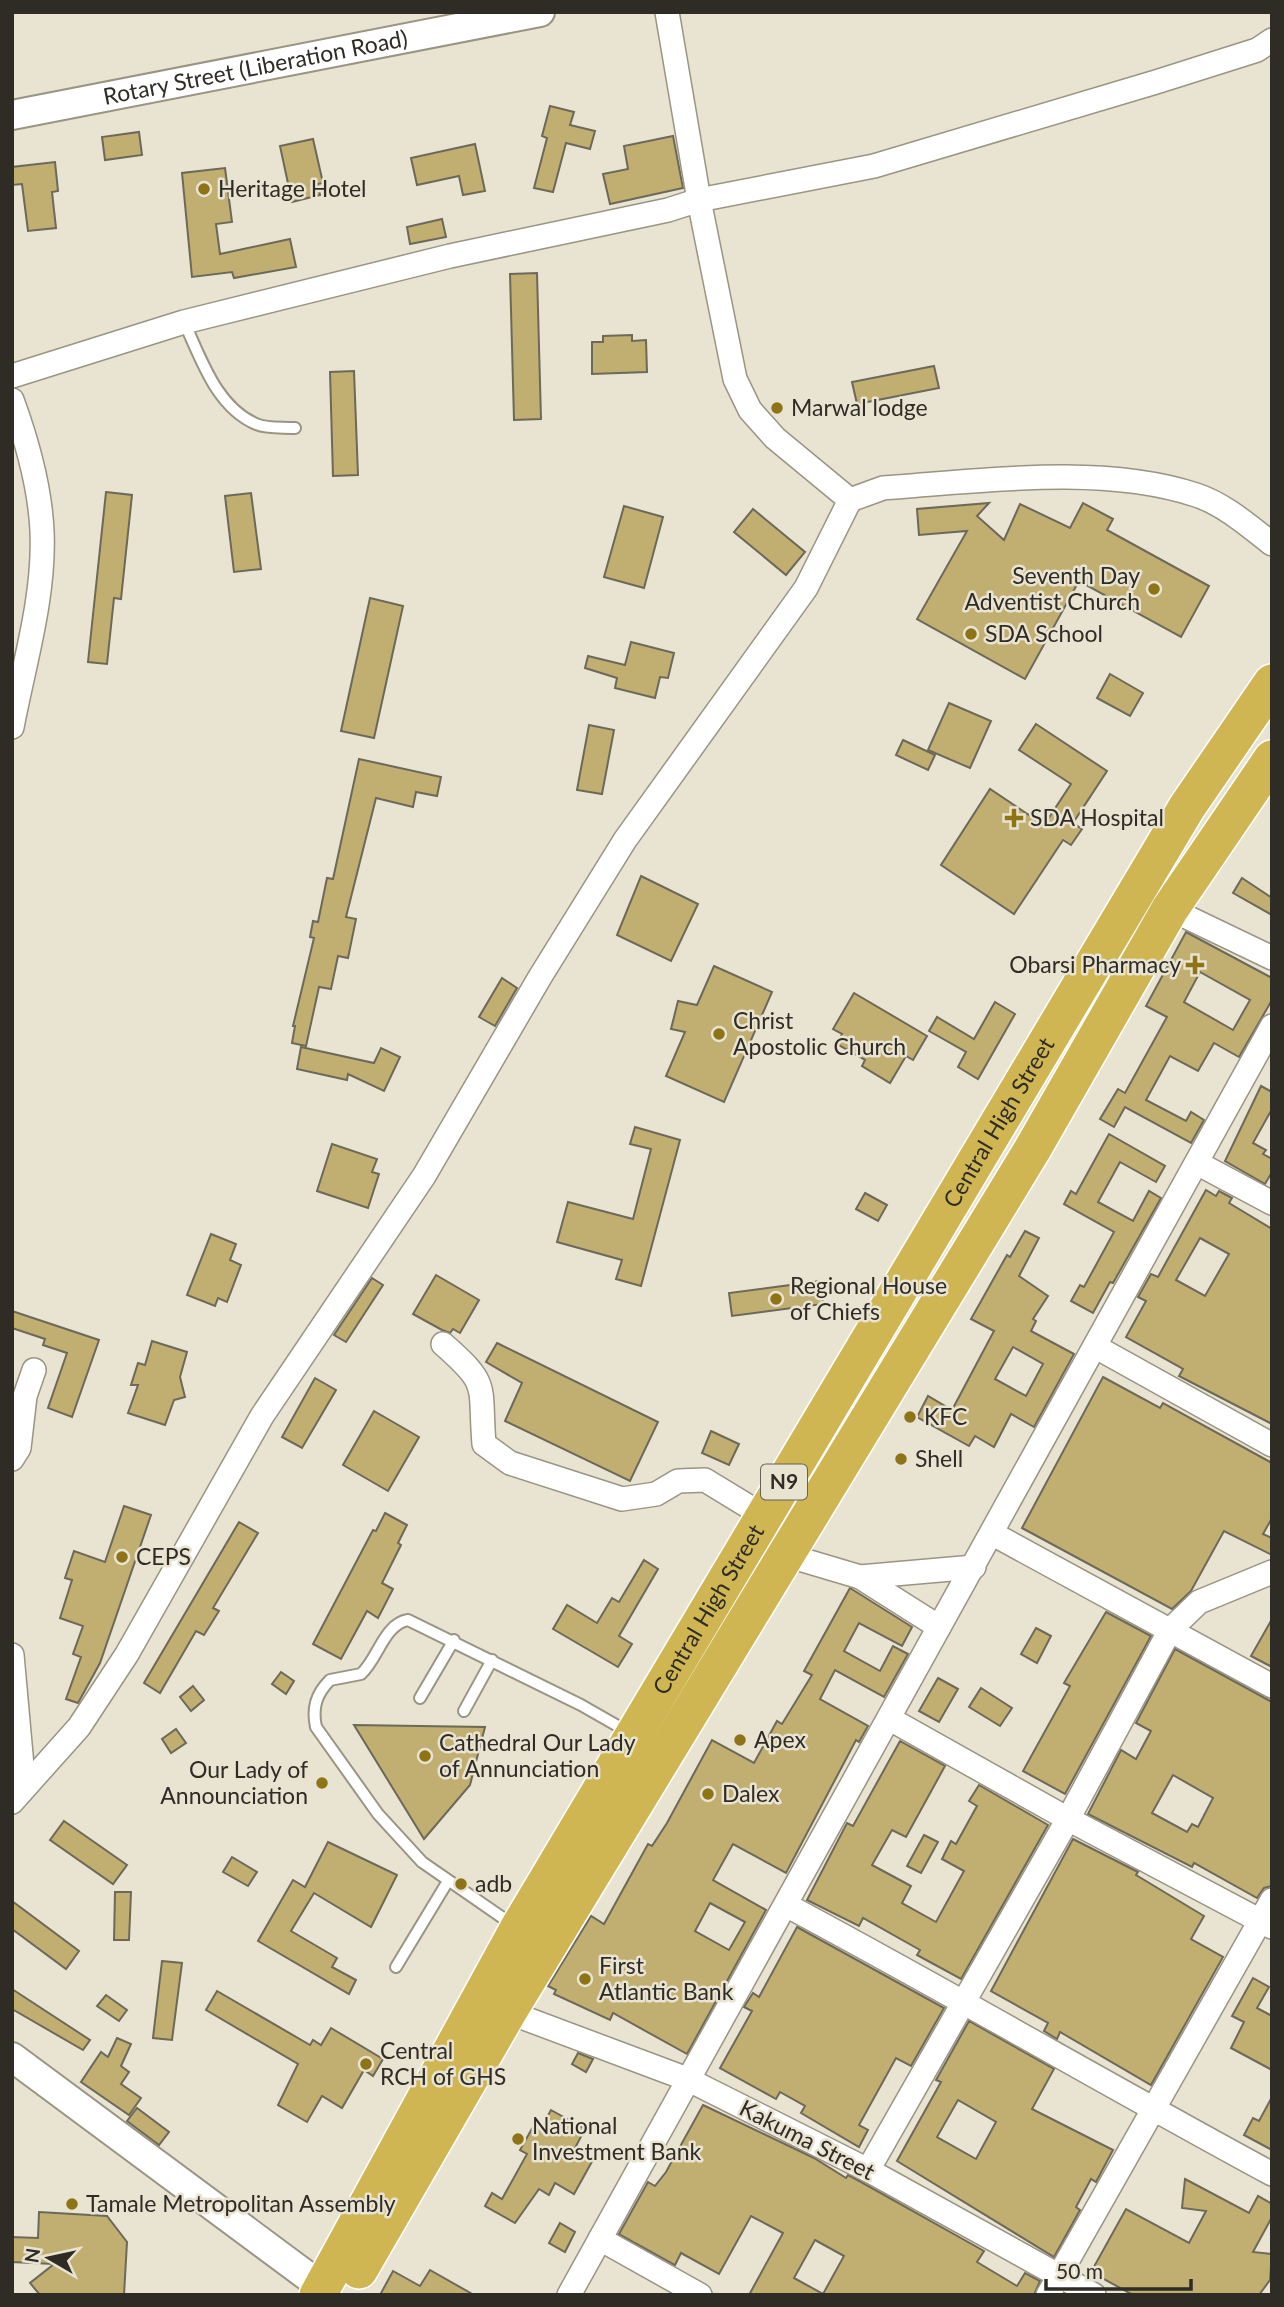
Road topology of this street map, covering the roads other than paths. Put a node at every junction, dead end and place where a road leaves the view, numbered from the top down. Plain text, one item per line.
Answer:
1 (540, 12) edge
2 (667, 12) edge
3 (489, 16) edge
4 (1272, 40) edge
5 (12, 115) edge
6 (699, 200) junction
7 (184, 322) junction
8 (12, 376) edge
9 (12, 400) edge
10 (295, 428) dead end
11 (850, 500) junction
12 (1272, 544) edge
13 (1272, 683) edge
14 (12, 727) edge
15 (1272, 759) edge
16 (1170, 909) junction
17 (1272, 958) edge
18 (1272, 1026) edge
19 (1197, 1163) junction
20 (1272, 1203) edge
21 (905, 1282) junction
22 (927, 1319) junction
23 (443, 1344) dead end
24 (1096, 1346) junction
25 (34, 1370) dead end
26 (1272, 1445) edge
27 (12, 1460) edge
28 (764, 1516) junction
29 (993, 1534) junction
30 (786, 1555) junction
31 (974, 1567) junction
32 (1272, 1572) edge
33 (860, 1577) junction
34 (939, 1627) junction
35 (1170, 1630) junction
36 (454, 1640) junction
37 (13, 1659) edge
38 (492, 1660) junction
39 (1272, 1686) edge
40 (420, 1698) dead end
41 (464, 1711) dead end
42 (890, 1718) junction
43 (632, 1735) junction
44 (18, 1796) edge
45 (1068, 1819) junction
46 (448, 1881) junction
47 (1272, 1900) edge
48 (786, 1905) junction
49 (1266, 1924) edge
50 (518, 1929) junction
51 (396, 1967) dead end
52 (966, 2001) junction
53 (508, 2012) junction
54 (12, 2057) edge
55 (687, 2079) junction
56 (1152, 2109) junction
57 (868, 2170) junction
58 (1272, 2174) edge
59 (600, 2239) junction
60 (1054, 2285) edge
61 (328, 2292) edge
62 (569, 2295) edge
63 (700, 2295) edge
64 (1094, 2295) edge

1 - 3 street, Rotary Street (Liberation Road)
2 - 6 street
3 - 5 street, Rotary Street (Liberation Road)
4 - 6 street
6 - 7 street
6 - 11 street
7 - 8 street
7 - 10 lane
9 - 14 street
11 - 12 street
11 - 44 street
13 - 21 highway, Central High Street / N9
15 - 16 highway, Central High Street / N9
16 - 17 street
16 - 22 highway, Central High Street / N9
18 - 19 street
19 - 20 street
19 - 24 street
21 - 22 highway
21 - 28 highway, Central High Street / N9
22 - 30 highway, Central High Street / N9
23 - 28 street
24 - 26 street
24 - 29 street
25 - 27 street
28 - 43 highway, Central High Street / N9
29 - 31 street
29 - 35 street
30 - 33 street
30 - 53 highway, Central High Street / N9
31 - 33 street
31 - 34 street
32 - 35 street
33 - 34 street
34 - 42 street
35 - 39 street
35 - 45 street
36 - 38 lane
36 - 40 lane
36 - 46 lane
37 - 44 street
38 - 41 lane
38 - 43 lane
42 - 45 street
42 - 48 street
43 - 50 highway, Central High Street / N9
45 - 49 street
45 - 52 street
46 - 50 lane
46 - 51 lane
47 - 49 street
48 - 52 street
48 - 55 street
49 - 56 street
50 - 61 highway, Central High Street / N9
52 - 56 street
52 - 57 street
53 - 55 street, Kakuma Street
53 - 61 highway, Central High Street / N9
54 - 61 street
55 - 57 street, Kakuma Street
55 - 59 street
56 - 58 street
56 - 60 street
57 - 60 street, Kakuma Street
59 - 62 street
59 - 63 street
60 - 64 street, Kakuma Street

